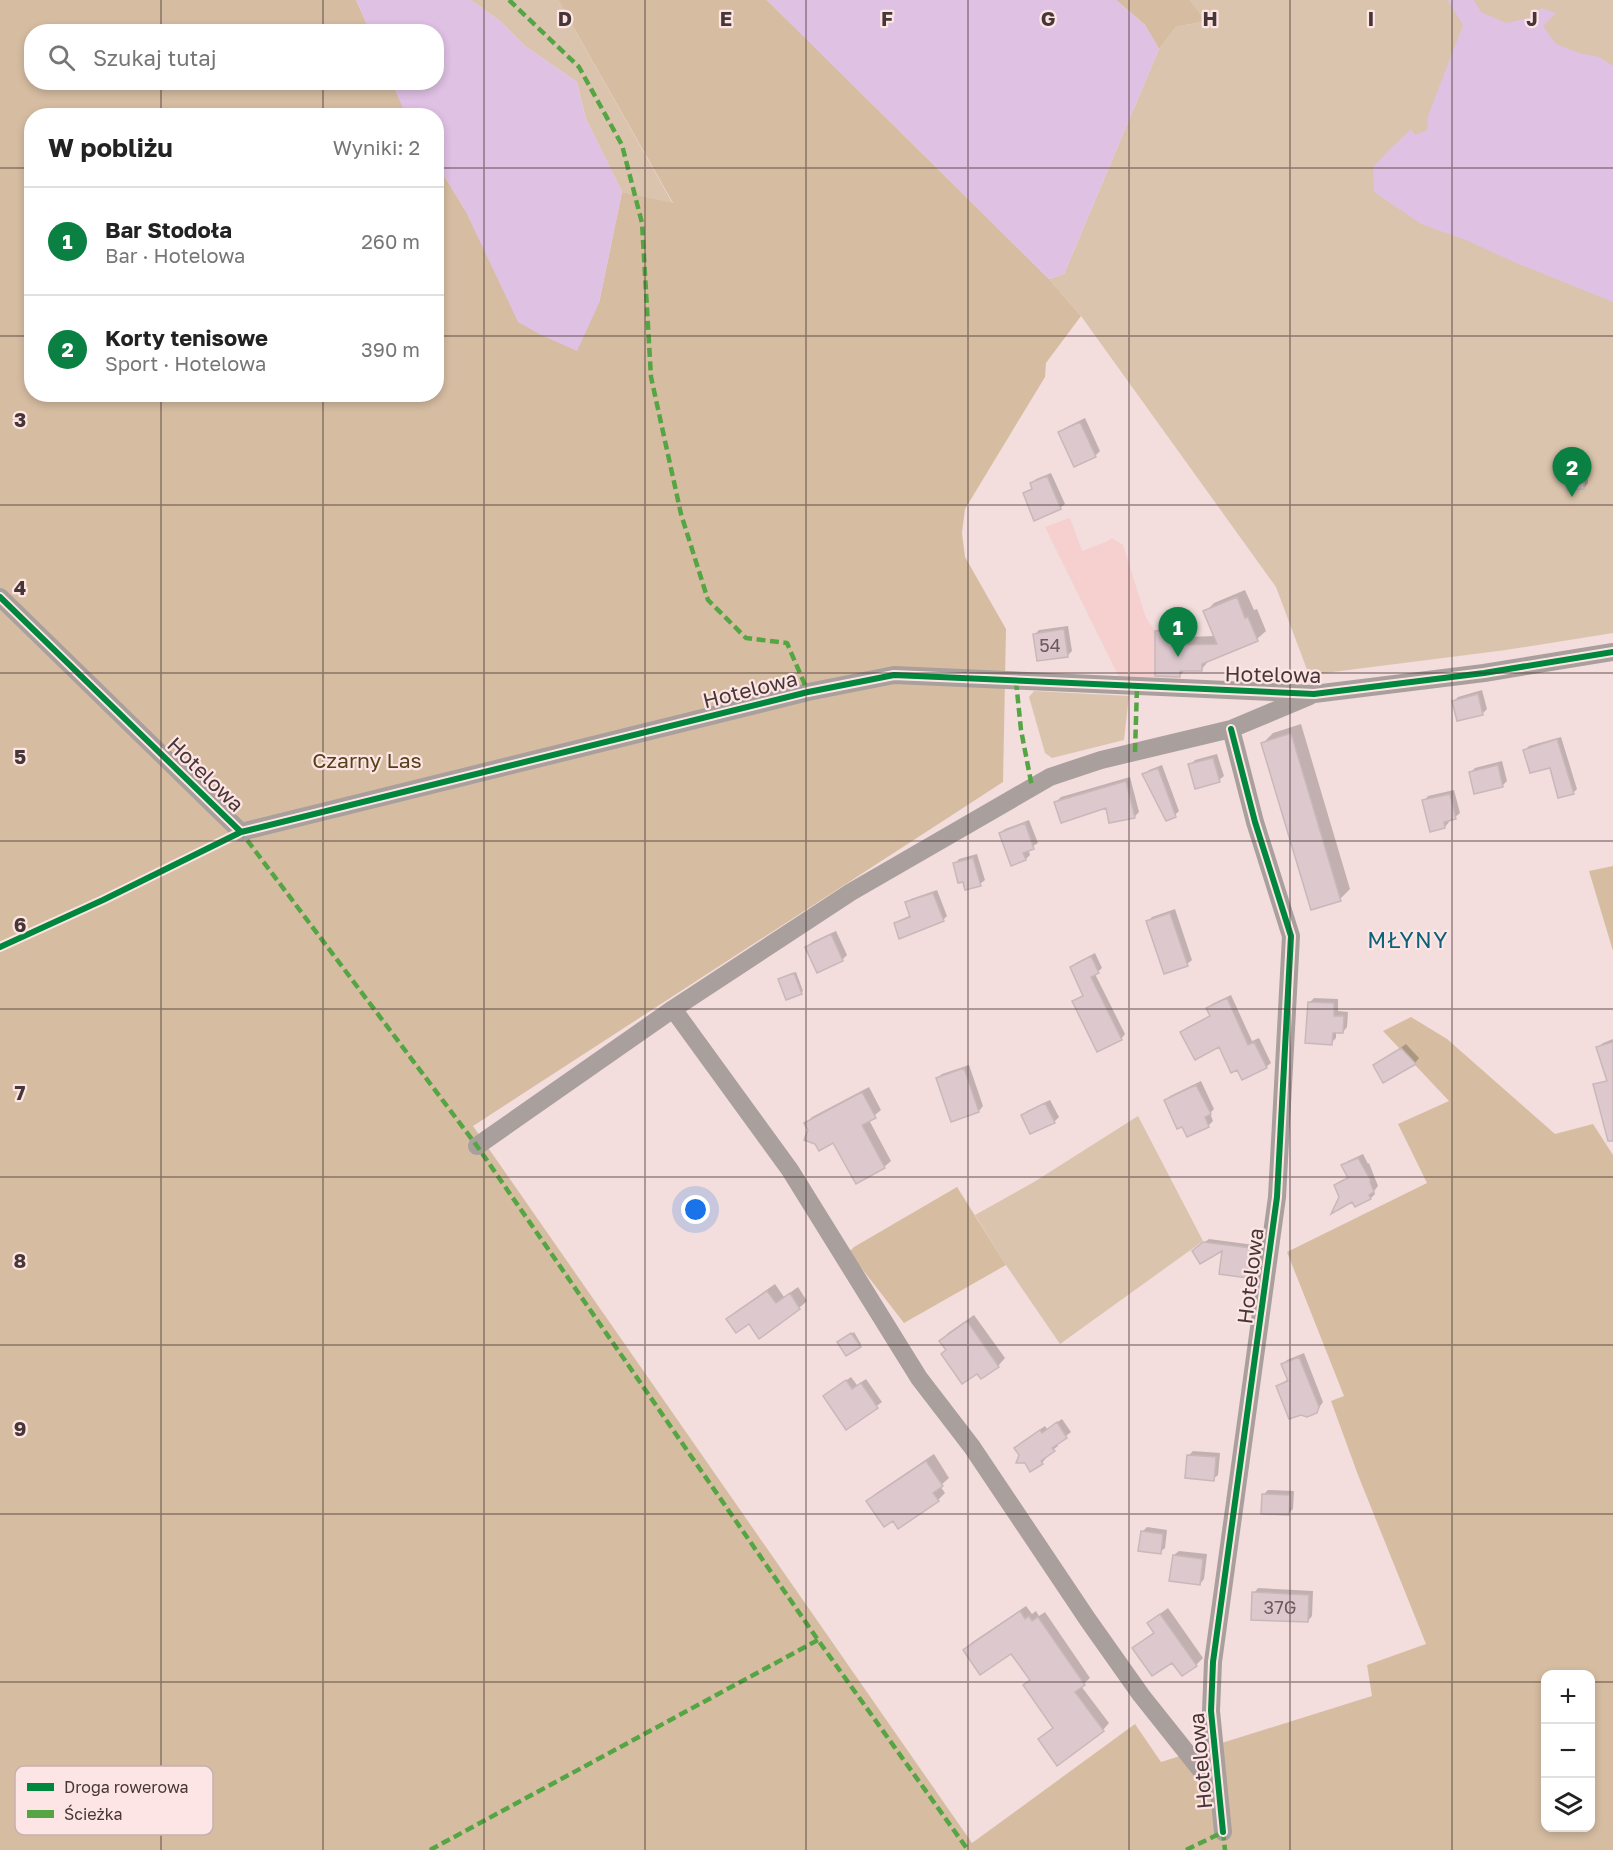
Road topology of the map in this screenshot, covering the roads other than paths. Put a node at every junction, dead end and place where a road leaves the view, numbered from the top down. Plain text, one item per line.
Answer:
1 (0, 597) edge
2 (1613, 652) edge
3 (1314, 694) junction
4 (1231, 729) junction
5 (673, 1009) junction
6 (477, 1146) dead end
7 (1219, 1793) junction
8 (1222, 1832) dead end

1 - 3 street, Hotelowa
2 - 3 street, Hotelowa
3 - 4 street, Hotelowa
4 - 5 street, Hotelowa
4 - 7 street, Hotelowa
5 - 6 street, Hotelowa
5 - 7 street, Hotelowa
7 - 8 street, Hotelowa

